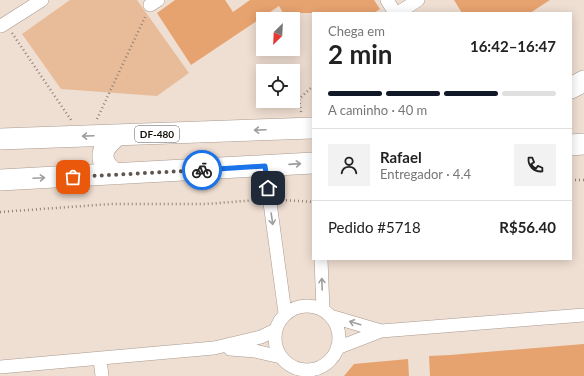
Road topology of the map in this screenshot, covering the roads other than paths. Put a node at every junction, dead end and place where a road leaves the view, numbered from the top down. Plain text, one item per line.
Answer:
1 (42, 0) edge
2 (387, 0) edge
3 (418, 0) edge
4 (396, 12) edge
5 (399, 12) edge
6 (2, 25) edge
7 (584, 81) edge
8 (572, 87) edge
9 (308, 129) edge
10 (117, 135) junction
11 (0, 139) edge
12 (584, 144) edge
13 (572, 145) edge
14 (312, 163) edge
15 (265, 166) junction
16 (117, 174) junction
17 (0, 180) edge
18 (321, 260) edge
19 (285, 313) junction
20 (326, 313) junction
21 (584, 315) edge
22 (275, 330) junction
23 (381, 331) junction
24 (214, 348) junction
25 (338, 348) junction
26 (281, 357) junction
27 (100, 359) junction
28 (0, 367) edge
29 (325, 370) edge
30 (299, 372) edge
31 (102, 376) edge

1 - 6 street
2 - 4 street
3 - 5 street
7 - 8 main road
9 -> 10 main road, DF-480
10 -> 11 main road, DF-480
10 - 16 main road
12 - 13 main road
15 -> 14 main road
15 - 16 main road
15 -> 19 street
17 -> 16 main road
20 -> 18 street
19 - 20 street
19 - 22 street
23 -> 20 street
20 - 25 street
21 - 23 street
22 - 24 street
22 - 26 street
23 - 25 street
24 - 26 street
24 - 27 street
25 - 29 street
26 - 30 street
27 - 28 street
27 - 31 street
29 - 30 street

